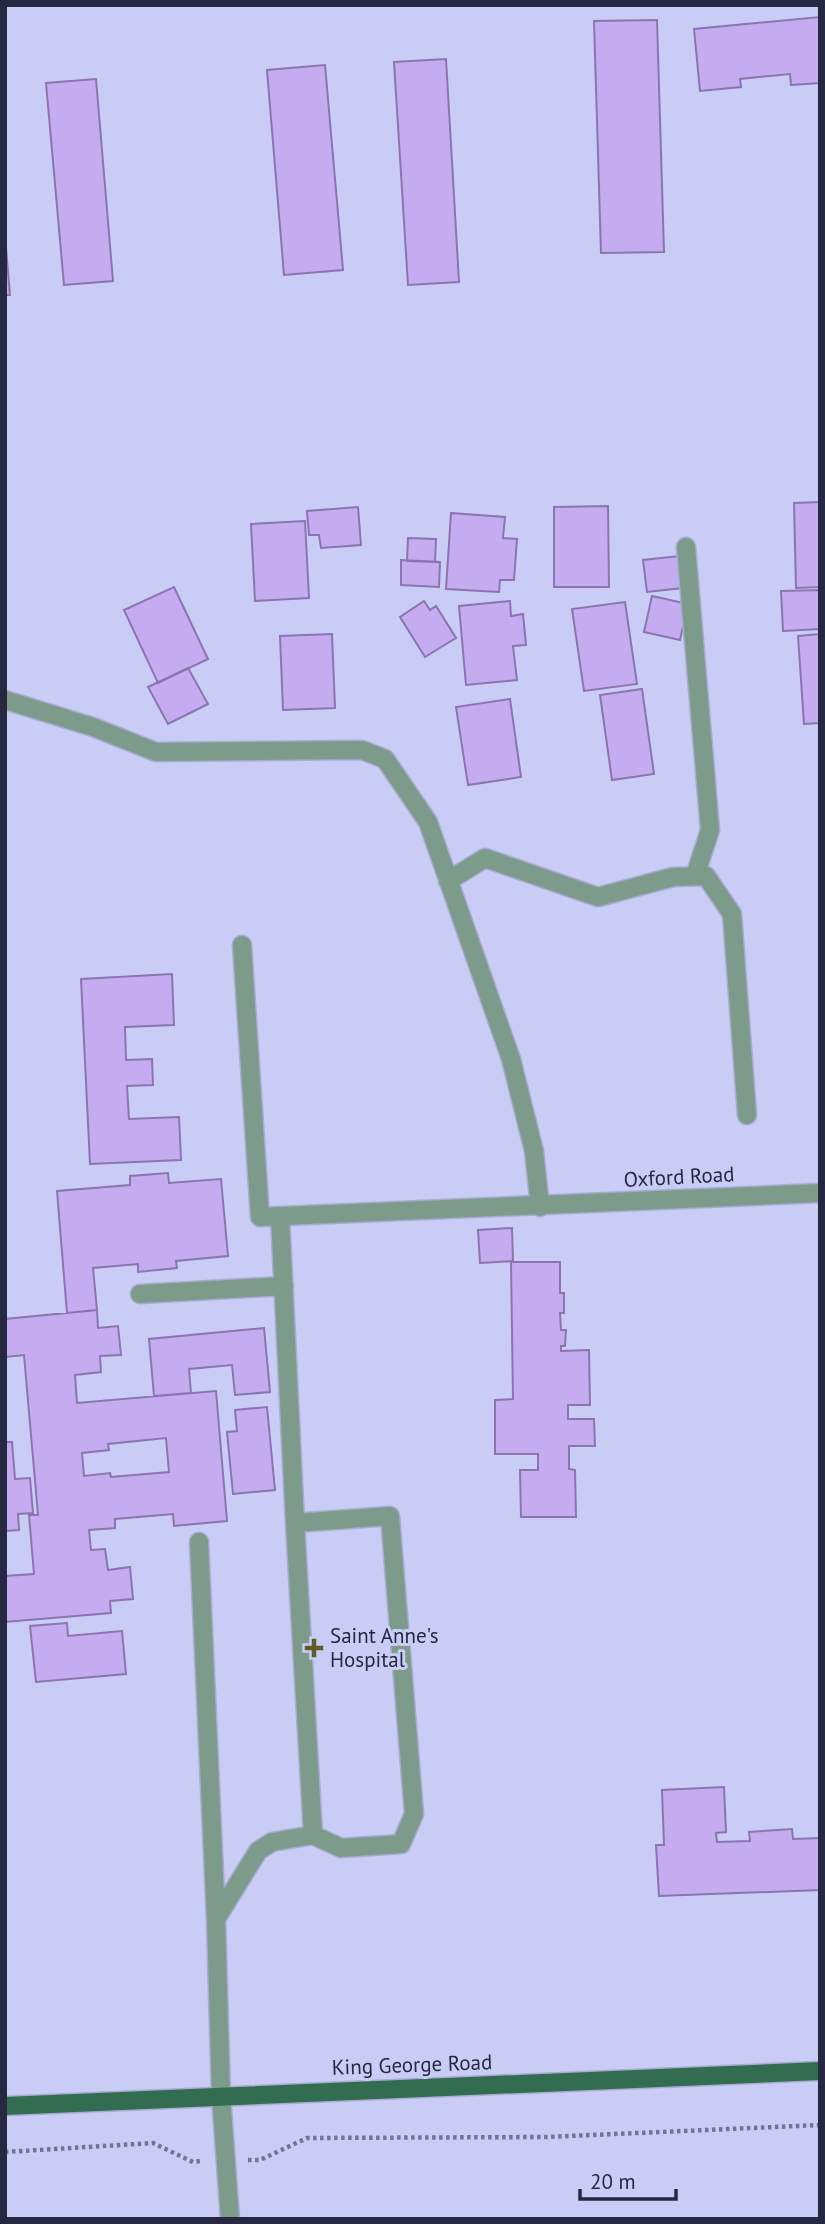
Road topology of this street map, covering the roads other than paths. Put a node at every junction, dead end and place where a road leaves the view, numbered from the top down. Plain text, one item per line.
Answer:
1 (686, 547) dead end
2 (5, 700) edge
3 (695, 876) junction
4 (448, 881) junction
5 (242, 946) dead end
6 (747, 1115) dead end
7 (820, 1193) edge
8 (540, 1207) junction
9 (280, 1216) junction
10 (284, 1286) junction
11 (140, 1294) dead end
12 (295, 1523) junction
13 (199, 1542) dead end
14 (313, 1835) junction
15 (216, 1919) junction
16 (820, 2071) edge
17 (221, 2096) junction
18 (5, 2106) edge
19 (230, 2219) edge

1 - 3 street
2 - 4 street
3 - 4 street
3 - 6 street
4 - 8 street
5 - 9 street
7 - 8 street, Oxford Road
8 - 9 street, Oxford Road
9 - 10 street
10 - 11 street
10 - 12 street
12 - 14 street
12 - 14 street
13 - 15 street
14 - 15 street
15 - 17 street
16 - 17 main road, King George Road
17 - 18 main road, King George Road
17 - 19 street

